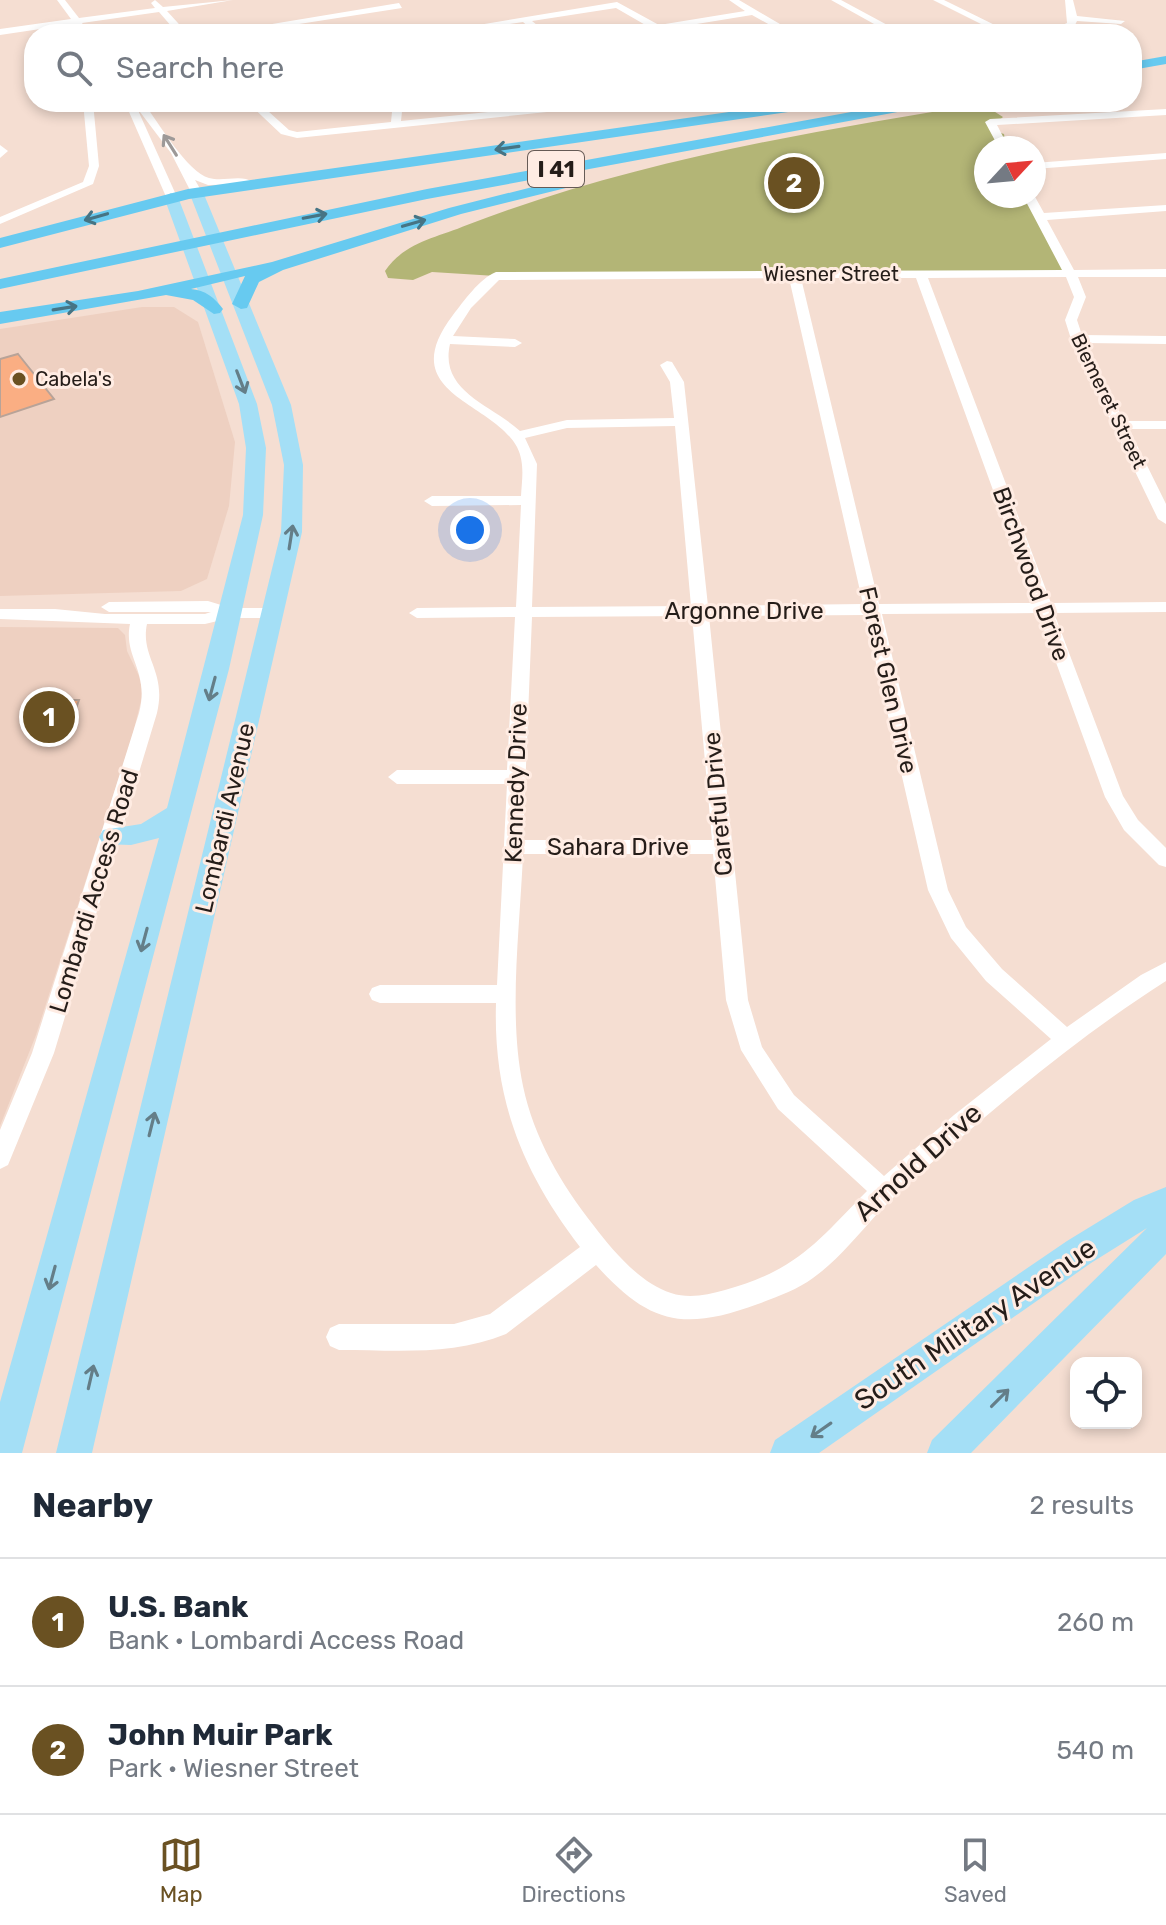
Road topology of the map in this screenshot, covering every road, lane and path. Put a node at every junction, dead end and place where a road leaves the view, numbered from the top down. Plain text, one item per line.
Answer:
1 (61, 0) edge
2 (152, 0) edge
3 (229, 0) edge
4 (733, 0) edge
5 (835, 0) edge
6 (937, 0) edge
7 (1069, 0) edge
8 (399, 6) dead end
9 (162, 10) junction
10 (754, 12) junction
11 (1073, 18) junction
12 (524, 19) junction
13 (425, 20) dead end
14 (1121, 21) dead end
15 (77, 23) junction
16 (72, 24) edge
17 (174, 24) edge
18 (281, 24) edge
19 (428, 24) edge
20 (492, 24) edge
21 (530, 24) edge
22 (651, 24) edge
23 (697, 24) edge
24 (775, 24) edge
25 (880, 24) edge
26 (987, 24) edge
27 (1071, 24) edge
28 (24, 32) edge
29 (0, 35) edge
30 (1166, 47) edge
31 (1142, 51) edge
32 (1166, 60) edge
33 (1142, 64) edge
34 (89, 112) edge
35 (134, 112) edge
36 (146, 112) edge
37 (263, 112) edge
38 (397, 112) edge
39 (520, 112) edge
40 (763, 112) edge
41 (798, 112) edge
42 (875, 112) joint
43 (1166, 112) edge
44 (396, 125) junction
45 (998, 136) edge
46 (0, 148) edge
47 (0, 155) edge
48 (1166, 156) edge
49 (1046, 165) edge
50 (186, 171) junction
51 (271, 181) junction
52 (196, 192) junction
53 (171, 197) junction
54 (1036, 208) edge
55 (1166, 208) edge
56 (1041, 217) junction
57 (0, 221) edge
58 (234, 225) junction
59 (161, 241) junction
60 (0, 243) edge
61 (313, 254) junction
62 (0, 269) edge
63 (1070, 273) junction
64 (1166, 273) edge
65 (794, 274) junction
66 (921, 274) junction
67 (229, 276) junction
68 (204, 283) junction
69 (0, 284) edge
70 (130, 297) junction
71 (241, 304) junction
72 (214, 309) junction
73 (0, 318) edge
74 (1077, 339) junction
75 (445, 340) junction
76 (1166, 340) edge
77 (515, 343) dead end
78 (667, 365) dead end
79 (681, 422) junction
80 (1120, 425) junction
81 (1166, 425) edge
82 (518, 436) junction
83 (528, 500) junction
84 (432, 501) dead end
85 (1164, 512) edge
86 (1166, 607) edge
87 (1044, 609) junction
88 (872, 610) junction
89 (699, 611) junction
90 (230, 613) junction
91 (273, 613) junction
92 (417, 613) dead end
93 (524, 613) junction
94 (0, 614) edge
95 (55, 614) junction
96 (140, 619) junction
97 (397, 777) dead end
98 (517, 777) junction
99 (179, 812) junction
100 (140, 836) junction
101 (112, 837) junction
102 (514, 847) junction
103 (722, 847) junction
104 (1166, 860) edge
105 (165, 861) junction
106 (1166, 970) edge
107 (380, 994) dead end
108 (507, 994) junction
109 (1066, 1039) junction
110 (0, 1158) edge
111 (884, 1191) junction
112 (1166, 1202) edge
113 (1166, 1230) edge
114 (597, 1249) junction
115 (656, 1300) joint
116 (339, 1337) dead end
117 (959, 1445) edge
118 (4, 1453) edge
119 (74, 1453) edge
120 (788, 1453) edge

1 - 15 street
2 - 9 street
3 - 9 street
4 - 10 street
5 - 25 street
6 - 26 street
7 - 11 street
8 - 18 street
9 - 15 street
9 - 17 street
10 - 23 street
10 - 24 street
11 - 14 street
11 - 27 street
12 - 20 street
12 - 21 street
12 - 22 street
13 - 19 street
15 - 16 street
28 - 29 street
30 - 31 highway
32 - 33 highway
34 - 57 street
35 - 53 street
50 -> 36 street
37 - 44 street
38 - 44 street
39 - 44 street
40 -> 51 highway
41 - 58 highway, I 41
58 -> 42 highway, I 41
61 -> 42 highway
43 - 45 street
46 - 47 street
48 - 49 street
50 - 51 street
50 - 52 street
51 - 52 highway
52 - 53 highway
52 - 67 main road, Lombardi Avenue
53 -> 60 highway
53 - 68 main road, Lombardi Avenue
54 - 56 street, Biemeret Street
55 - 56 street
56 - 63 street, Biemeret Street
58 - 59 highway, I 41
59 - 62 highway, I 41
59 - 69 highway, I 41
61 - 67 highway
61 - 71 highway
63 - 64 street, Wiesner Street
63 - 66 street, Wiesner Street
63 - 74 street, Biemeret Street
65 - 66 street, Wiesner Street
65 - 75 street, Wiesner Street
65 - 88 street, Forest Glen Drive
66 - 87 street, Birchwood Drive
67 - 68 highway
67 - 71 main road, Lombardi Avenue
68 - 70 highway
68 - 72 main road, Lombardi Avenue
70 - 72 highway
73 -> 70 highway
91 -> 71 main road, Lombardi Avenue
72 -> 90 main road, Lombardi Avenue
74 - 76 street
74 - 80 street, Biemeret Street
75 - 77 street
75 - 82 street
78 - 79 street, Careful Drive
79 - 82 street
79 - 89 street, Careful Drive
80 - 81 street
80 - 85 street, Biemeret Street
82 - 83 street, Kennedy Drive
83 - 84 street
83 - 93 street, Kennedy Drive
86 - 87 street, Argonne Drive
87 - 88 street, Argonne Drive
87 - 104 street, Birchwood Drive
88 - 89 street, Argonne Drive
88 - 109 street, Forest Glen Drive
89 - 93 street, Argonne Drive
89 - 103 street, Careful Drive
90 - 91 street
90 - 95 street
90 - 96 street
90 -> 99 main road, Lombardi Avenue
119 -> 91 main road, Lombardi Avenue
92 - 93 street, Argonne Drive
93 - 98 street, Kennedy Drive
94 - 95 street
95 - 96 street
96 - 101 street, Lombardi Access Road
97 - 98 street
98 - 102 street, Kennedy Drive
99 - 100 main road
99 - 105 main road, Lombardi Avenue
100 - 101 main road
100 - 105 main road
101 - 110 street, Lombardi Access Road
102 - 103 street, Sahara Drive
102 - 108 street, Kennedy Drive
103 - 111 street, Careful Drive
105 -> 118 main road, Lombardi Avenue
106 - 109 street, Arnold Drive
107 - 108 street
108 - 114 street, Kennedy Drive
109 - 111 street, Arnold Drive
111 - 115 street, Arnold Drive
112 -> 120 main road, South Military Avenue
117 -> 113 main road, South Military Avenue
114 - 115 street, Kennedy Drive
114 - 116 street

